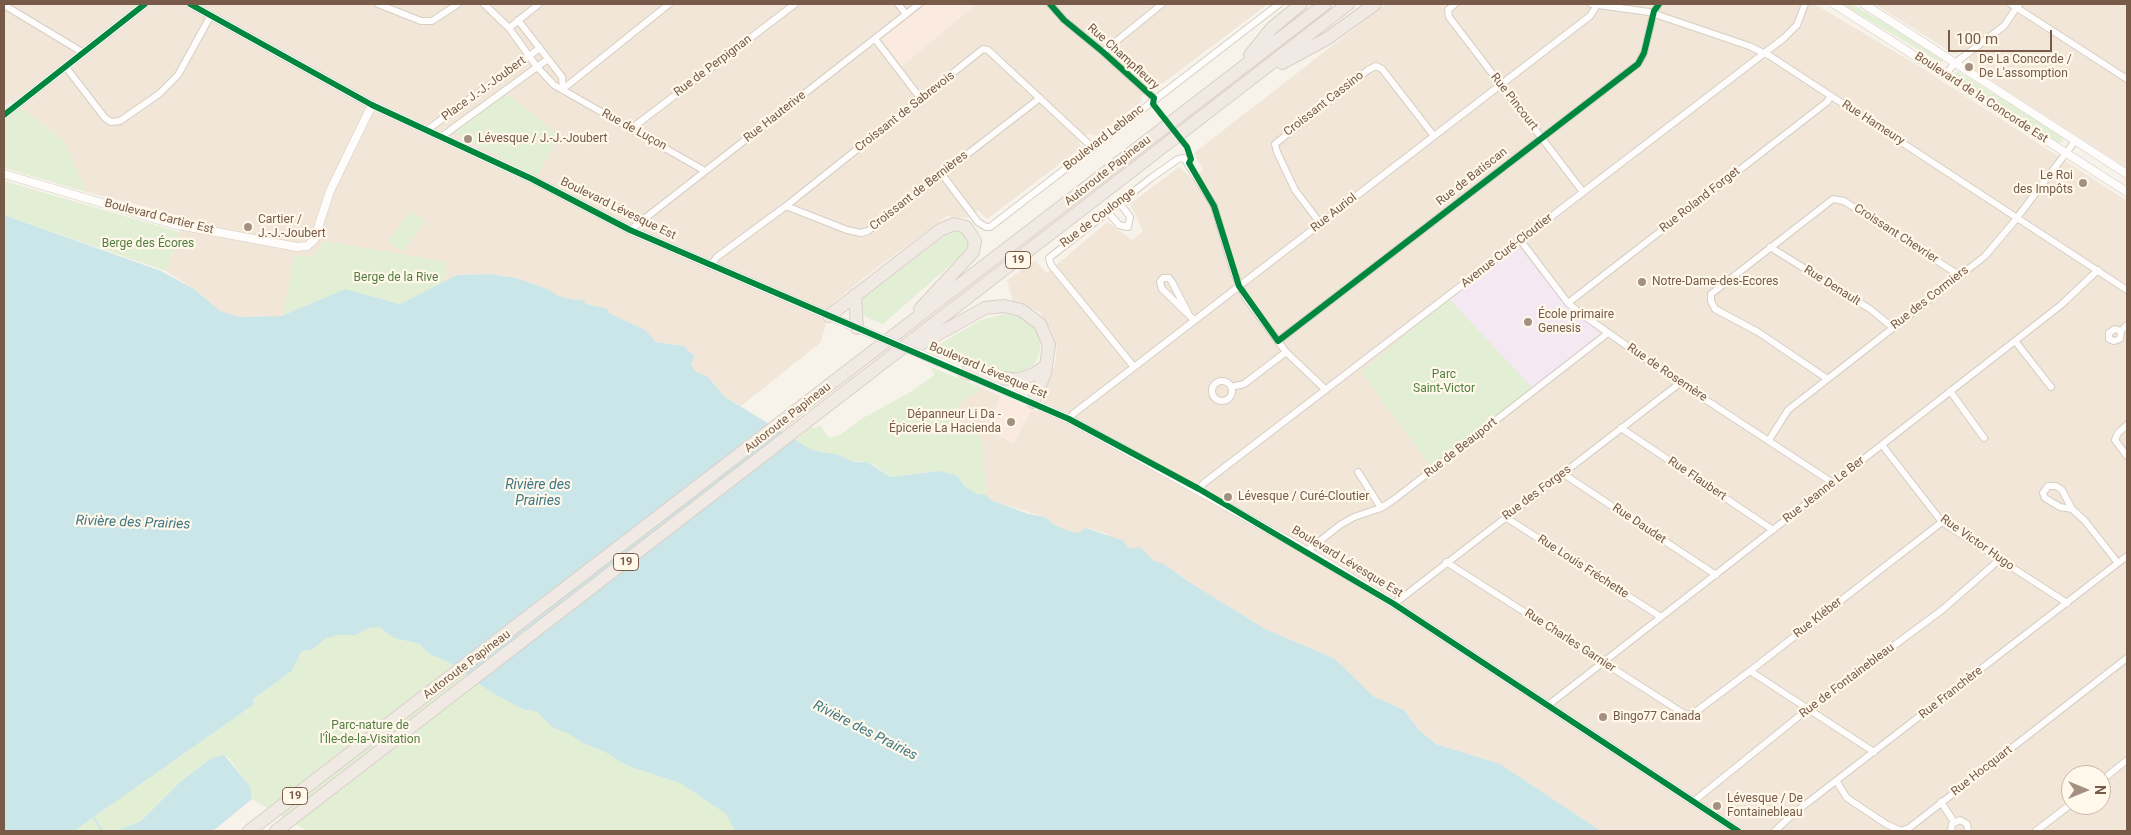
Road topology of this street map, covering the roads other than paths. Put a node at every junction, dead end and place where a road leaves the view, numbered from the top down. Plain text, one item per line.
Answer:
1 (145, 4) edge
2 (190, 4) edge
3 (378, 4) edge
4 (458, 4) edge
5 (484, 4) edge
6 (539, 4) edge
7 (669, 4) edge
8 (795, 4) edge
9 (898, 4) edge
10 (919, 4) edge
11 (1050, 4) edge
12 (1279, 4) edge
13 (1301, 4) edge
14 (1325, 4) edge
15 (1348, 4) edge
16 (1375, 4) edge
17 (1455, 4) edge
18 (1594, 4) edge
19 (1659, 4) edge
20 (1804, 4) edge
21 (1834, 4) edge
22 (1864, 4) edge
23 (4, 5) edge
24 (1158, 5) edge
25 (2016, 5) edge
26 (1653, 13) junction
27 (906, 14) junction
28 (211, 15) junction
29 (518, 20) junction
30 (509, 28) junction
31 (875, 38) junction
32 (540, 48) junction
33 (82, 52) junction
34 (1103, 52) junction
35 (1765, 53) junction
36 (529, 56) junction
37 (548, 59) junction
38 (1956, 63) junction
39 (65, 66) junction
40 (537, 67) junction
41 (1235, 73) junction
42 (1945, 75) junction
43 (2127, 79) edge
44 (1245, 84) junction
45 (1501, 85) junction
46 (563, 89) junction
47 (1832, 96) junction
48 (1040, 98) junction
49 (1154, 98) junction
50 (921, 99) junction
51 (372, 104) junction
52 (4, 115) edge
53 (632, 128) junction
54 (428, 130) junction
55 (1434, 136) junction
56 (441, 137) junction
57 (1542, 137) junction
58 (2075, 141) junction
59 (1093, 148) junction
60 (2067, 154) junction
61 (705, 171) junction
62 (941, 173) junction
63 (4, 174) edge
64 (2127, 174) edge
65 (1583, 192) junction
66 (2127, 192) edge
67 (1120, 202) junction
68 (786, 206) junction
69 (1107, 211) junction
70 (2018, 217) junction
71 (1320, 223) junction
72 (630, 230) junction
73 (1520, 241) junction
74 (1770, 247) junction
75 (710, 266) junction
76 (2098, 270) junction
77 (1959, 275) junction
78 (1239, 286) junction
79 (2127, 290) edge
80 (854, 295) junction
81 (1568, 303) junction
82 (1188, 313) junction
83 (829, 316) junction
84 (1194, 320) junction
85 (2127, 325) edge
86 (1892, 327) junction
87 (857, 328) junction
88 (900, 331) junction
89 (2121, 331) dead end
90 (1608, 333) junction
91 (2015, 341) junction
92 (1278, 342) junction
93 (1286, 352) junction
94 (884, 363) junction
95 (1046, 366) junction
96 (1134, 366) junction
97 (965, 373) junction
98 (1826, 378) junction
99 (1680, 383) junction
100 (1231, 387) dead end
101 (2051, 387) dead end
102 (1326, 390) junction
103 (1950, 391) junction
104 (1033, 402) junction
105 (1069, 419) junction
106 (2127, 425) edge
107 (1621, 428) junction
108 (1984, 438) dead end
109 (1768, 440) junction
110 (1882, 445) junction
111 (2127, 456) edge
112 (1358, 472) dead end
113 (1562, 473) junction
114 (1834, 483) junction
115 (1199, 489) junction
116 (1380, 508) junction
117 (2072, 509) junction
118 (1505, 516) junction
119 (1942, 522) junction
120 (1773, 530) junction
121 (1307, 551) junction
122 (2127, 556) edge
123 (2000, 560) junction
124 (1446, 562) junction
125 (2118, 563) junction
126 (1716, 574) junction
127 (2067, 603) junction
128 (1394, 604) junction
129 (1661, 617) junction
130 (2127, 658) edge
131 (1603, 662) junction
132 (1750, 671) junction
133 (1547, 706) junction
134 (1808, 709) junction
135 (1694, 713) joint
136 (1874, 752) junction
137 (2127, 760) edge
138 (2111, 773) edge
139 (1837, 782) junction
140 (1694, 801) junction
141 (1941, 802) junction
142 (2061, 812) edge
143 (1954, 822) junction
144 (249, 831) edge
145 (276, 831) edge
146 (1738, 831) edge
147 (1775, 831) edge
148 (1951, 831) edge
149 (1968, 831) edge
150 (2036, 831) edge

1 - 33 street
2 - 28 street, Boulevard Lévesque Est
3 - 4 street
5 - 30 street, Rue de Luçon
6 - 29 street
7 - 46 street
8 - 53 street, Rue de Perpignan
9 - 27 street
10 - 27 street, Rue Hauterive
11 - 34 street, Rue Champfleury
12 - 49 street, Boulevard Leblanc
13 - 41 highway
14 - 41 highway, Autoroute Papineau / 19
15 - 44 highway, Autoroute Papineau / 19
16 - 44 highway
17 - 45 street, Rue Pincourt
18 - 26 street, Rue Hameury
18 - 45 street, Rue Auriol
19 - 26 street
20 - 35 street, Avenue Curé-Cloutier
21 - 42 street, Boulevard de la Concorde Est
22 - 38 street, Boulevard de la Concorde Est
23 - 33 street
24 - 34 street
25 - 38 street
25 - 43 street
26 - 35 street, Rue Hameury
26 - 57 street, Rue de Batiscan
27 - 31 street, Rue Hauterive
28 - 39 street
28 - 51 street, Boulevard Lévesque Est
29 - 30 street
29 - 32 street
30 - 36 street, Rue de Luçon
31 - 50 street
31 - 61 street, Rue Hauterive
32 - 36 street, Place J.-J.-Joubert
32 - 37 street
33 - 39 street
34 - 49 street, Rue Champfleury
35 - 47 street, Rue Hameury
35 - 65 street, Avenue Curé-Cloutier
36 - 40 street, Rue de Luçon
36 - 54 street, Place J.-J.-Joubert
37 - 40 street, Place J.-J.-Joubert
37 - 46 street
38 - 42 street
38 - 58 street, Boulevard de la Concorde Est
39 - 52 street
40 - 46 street, Rue de Luçon
40 - 56 street, Place J.-J.-Joubert
41 - 88 highway, Autoroute Papineau / 19
42 - 60 street, Boulevard de la Concorde Est
44 - 94 highway, Autoroute Papineau / 19
45 - 55 street, Rue Auriol
45 - 57 street, Rue Pincourt
46 - 53 street, Rue de Luçon
47 - 70 street, Rue Hameury
47 - 81 street, Rue Roland Forget
48 - 50 street, Croissant de Sabrevois
48 - 59 street, Croissant de Sabrevois
48 - 62 street, Croissant de Bernières
49 - 59 street, Boulevard Leblanc
50 - 68 street, Croissant de Sabrevois
51 - 54 street, Boulevard Lévesque Est
51 - 63 street, Boulevard Cartier Est
53 - 61 street, Rue de Luçon
54 - 56 street, Boulevard Lévesque Est
55 - 71 street, Rue Auriol
55 - 71 street, Croissant Cassino
56 - 72 street, Boulevard Lévesque Est
57 - 65 street, Rue Pincourt
57 - 92 street, Rue de Batiscan
58 - 60 street, Rue des Cormiers
58 - 64 street, Boulevard de la Concorde Est
59 - 62 street, Boulevard Leblanc
60 - 66 street, Boulevard de la Concorde Est
60 - 70 street, Rue des Cormiers
61 - 72 street, Rue Hauterive
62 - 68 street, Croissant de Bernières
65 - 73 street, Avenue Curé-Cloutier
67 - 69 street, Rue de Coulonge
67 - 69 street
67 - 78 street, Rue de Coulonge
68 - 75 street, Croissant de Sabrevois
69 - 96 street, Rue de Coulonge
70 - 76 street, Rue Hameury
70 - 77 street, Rue des Cormiers
71 - 78 street, Rue Auriol
72 - 75 street, Boulevard Lévesque Est
73 - 81 street, Rue de Rosemère
73 - 102 street, Avenue Curé-Cloutier
74 - 77 street, Croissant Chevrier
74 - 86 street, Rue Denault
74 - 98 street, Croissant Chevrier
75 - 83 street, Boulevard Lévesque Est
76 - 79 street, Rue Hameury
76 - 91 street, Rue Jeanne Le Ber
77 - 86 street, Rue des Cormiers
78 - 84 street, Rue Auriol
78 - 92 street
80 - 83 highway
80 - 87 highway
80 - 88 highway
81 - 90 street, Rue de Rosemère
82 - 82 street
82 - 84 street
83 - 87 street, Boulevard Lévesque Est
84 - 96 street, Rue Auriol
85 - 89 street
86 - 98 street, Rue des Cormiers
87 - 97 street, Boulevard Lévesque Est, bridge
88 - 144 highway, Autoroute Papineau / 19
90 - 99 street, Rue de Rosemère
90 - 116 street, Rue de Beauport
91 - 101 street
91 - 103 street, Rue Jeanne Le Ber
92 - 93 street
93 - 100 street
93 - 102 street
94 - 95 highway
94 - 145 highway, Autoroute Papineau / 19
95 - 97 highway
95 - 104 highway
96 - 105 street, Rue Auriol
97 - 104 street, Boulevard Lévesque Est
98 - 109 street, Rue des Cormiers
99 - 107 street, Rue des Forges
99 - 109 street, Rue de Rosemère
102 - 115 street, Avenue Curé-Cloutier
103 - 108 street
103 - 110 street, Rue Jeanne Le Ber
104 - 105 street, Boulevard Lévesque Est
105 - 115 street, Boulevard Lévesque Est
106 - 111 street
107 - 113 street, Rue des Forges
107 - 120 street, Rue Flaubert
109 - 114 street, Rue de Rosemère
110 - 114 street, Rue Jeanne Le Ber
110 - 119 street, Rue Victor Hugo
112 - 116 street
113 - 118 street, Rue des Forges
113 - 126 street, Rue Daudet
114 - 120 street, Rue Jeanne Le Ber
115 - 121 street, Boulevard Lévesque Est
116 - 121 street, Rue de Beauport
117 - 117 street
117 - 125 street
118 - 124 street, Rue des Forges
118 - 129 street, Rue Louis Fréchette
119 - 123 street, Rue Victor Hugo
119 - 132 street, Rue Kléber
120 - 126 street, Rue Jeanne Le Ber
121 - 128 street, Boulevard Lévesque Est
122 - 125 street, Rue Franchère
123 - 127 street, Rue Victor Hugo
123 - 134 street, Rue de Fontainebleau
124 - 128 street, Rue des Forges
124 - 131 street, Rue Charles Garnier
125 - 127 street, Rue Franchère
126 - 129 street, Rue Jeanne Le Ber
127 - 136 street, Rue Franchère
128 - 133 street, Boulevard Lévesque Est
129 - 131 street, Rue Jeanne Le Ber
130 - 141 street, Rue Hocquart
131 - 133 street, Rue Jeanne Le Ber
131 - 135 street, Rue Charles Garnier
132 - 134 street
132 - 135 street, Rue Kléber
133 - 140 street, Boulevard Lévesque Est
134 - 136 street
134 - 140 street, Rue de Fontainebleau
136 - 139 street, Rue Franchère
137 - 138 street
139 - 141 street, Rue Hocquart
139 - 147 street, Rue Franchère
140 - 146 street, Boulevard Lévesque Est
141 - 143 street
142 - 150 street
143 - 148 street
143 - 149 street

